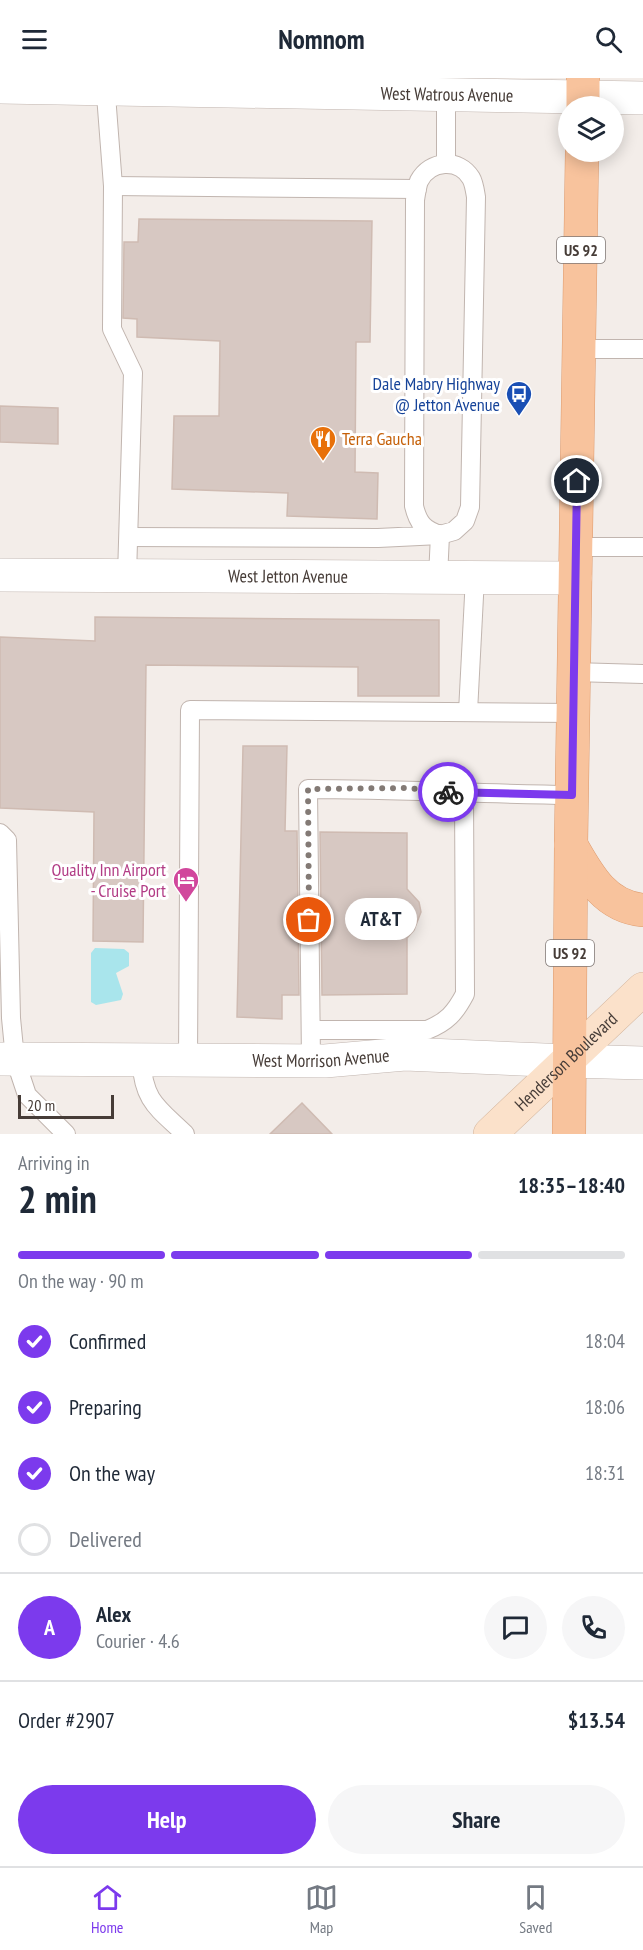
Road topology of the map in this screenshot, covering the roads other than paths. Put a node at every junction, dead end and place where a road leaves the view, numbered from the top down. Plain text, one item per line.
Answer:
1 (105, 84) edge
2 (0, 87) edge
3 (583, 94) edge
4 (446, 95) junction
5 (643, 98) edge
6 (582, 162) edge
7 (446, 163) junction
8 (113, 186) junction
9 (417, 189) junction
10 (579, 349) junction
11 (643, 349) edge
12 (440, 535) junction
13 (129, 537) junction
14 (643, 547) edge
15 (576, 562) junction
16 (0, 575) edge
17 (127, 576) junction
18 (438, 577) junction
19 (475, 577) junction
20 (573, 672) junction
21 (643, 674) edge
22 (468, 712) junction
23 (573, 714) junction
24 (464, 794) junction
25 (572, 795) junction
26 (0, 833) edge
27 (571, 845) junction
28 (643, 910) edge
29 (643, 989) edge
30 (310, 1045) junction
31 (8, 1059) edge
32 (141, 1060) junction
33 (188, 1060) junction
34 (569, 1061) junction
35 (643, 1062) edge
36 (66, 1134) edge
37 (185, 1134) edge
38 (490, 1134) edge
39 (569, 1134) edge

1 - 2 street, West Watrous Avenue
1 - 4 street, West Watrous Avenue
1 - 8 lane
3 - 4 street, West Watrous Avenue
3 - 5 street, West Watrous Avenue
4 - 7 lane
6 - 10 main road, US 92
7 - 9 lane
7 - 12 lane
8 - 9 lane
8 - 13 lane
9 - 12 lane
10 - 11 lane
10 - 15 main road, US 92
12 - 13 lane
12 - 18 lane
13 - 17 lane
14 - 15 lane
15 - 19 street, West Jetton Avenue
15 - 20 main road, US 92
16 - 17 street, West Jetton Avenue
17 - 18 street, West Jetton Avenue
18 - 19 street, West Jetton Avenue
19 - 22 lane
20 - 21 lane
20 - 23 main road, US 92
22 - 23 lane
22 - 33 lane
23 - 25 main road, US 92
24 - 25 lane
24 - 30 lane
24 - 30 lane
25 - 27 main road, US 92
26 - 31 lane
27 - 28 main road
27 - 34 main road, US 92
29 - 34 main road, Henderson Boulevard
30 - 33 street, West Morrison Avenue
30 - 34 street, West Morrison Avenue
31 - 32 street, West Morrison Avenue
31 - 36 lane
32 - 33 street, West Morrison Avenue
32 - 37 lane
34 - 35 street, West Morrison Avenue
34 - 38 main road, Henderson Boulevard
34 - 39 main road, US 92

